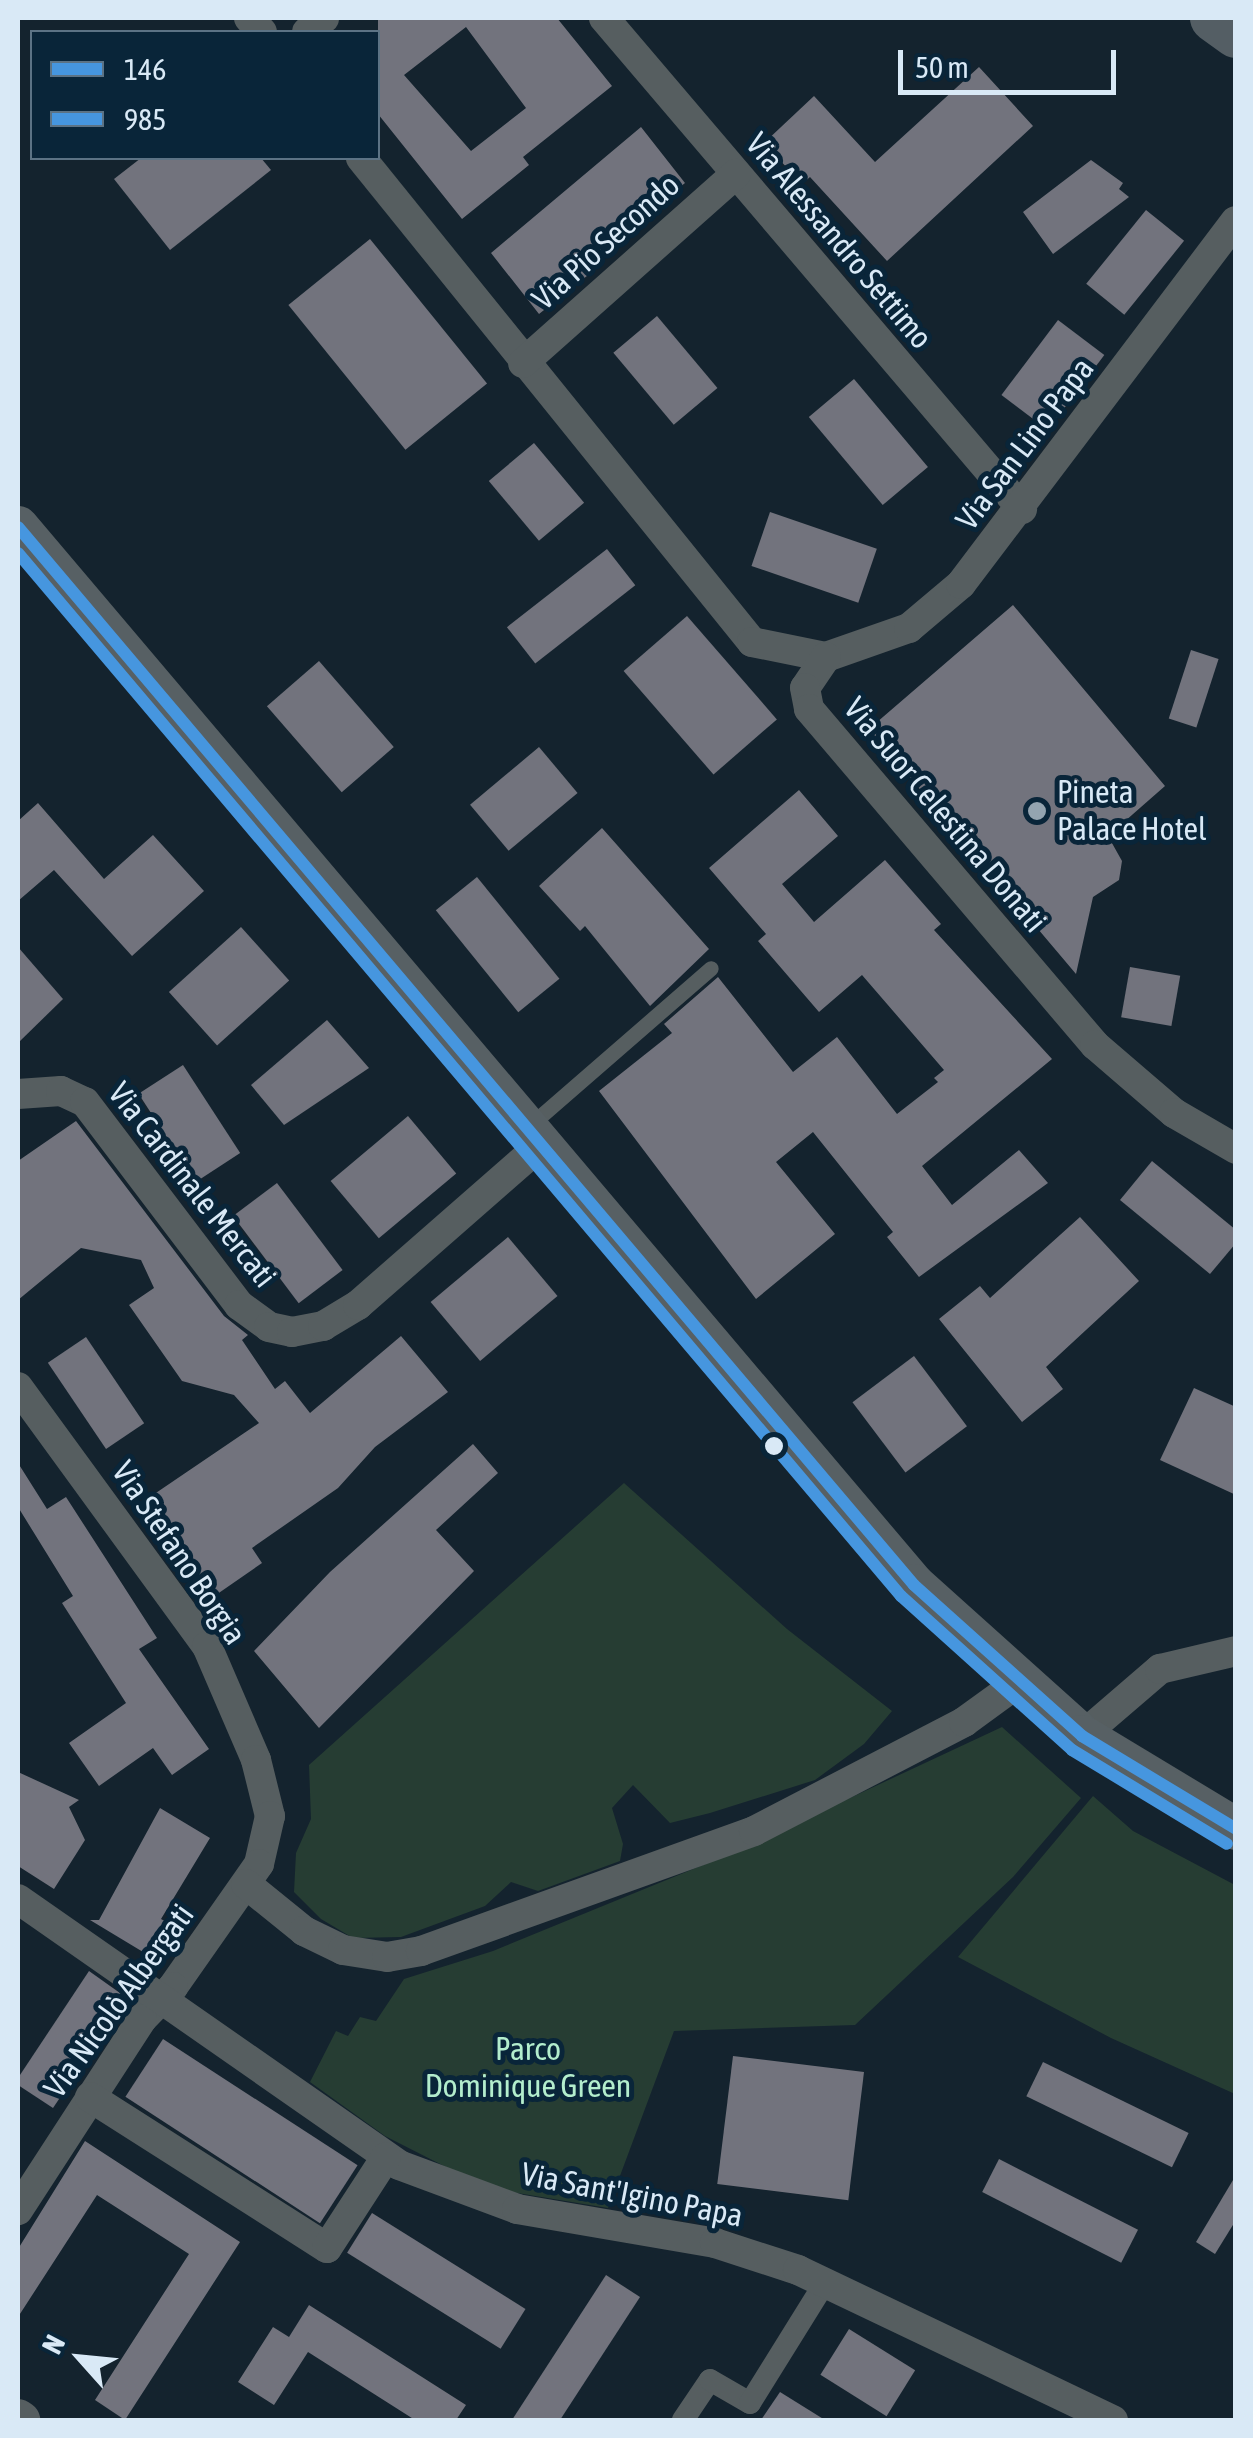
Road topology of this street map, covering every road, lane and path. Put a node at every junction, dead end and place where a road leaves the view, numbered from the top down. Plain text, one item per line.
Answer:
1 (604, 18) edge
2 (1214, 18) edge
3 (1236, 34) edge
4 (363, 160) edge
5 (736, 174) junction
6 (1236, 220) edge
7 (523, 363) junction
8 (1022, 509) junction
9 (18, 527) edge
10 (826, 656) junction
11 (711, 968) dead end
12 (18, 1094) edge
13 (535, 1135) junction
14 (1236, 1149) edge
15 (18, 1386) edge
16 (1236, 1651) edge
17 (1019, 1682) junction
18 (1082, 1736) junction
19 (1236, 1828) edge
20 (246, 1884) junction
21 (18, 1900) edge
22 (161, 1998) junction
23 (90, 2097) junction
24 (386, 2157) junction
25 (18, 2210) edge
26 (826, 2281) junction
27 (683, 2420) edge
28 (1112, 2420) edge

1 - 5 street, Via Alessandro Settimo
2 - 3 main road
4 - 7 street
5 - 7 street, Via Pio Secondo
5 - 8 street, Via Alessandro Settimo
6 - 8 street, Via San Lino Papa
7 - 10 street
8 - 10 street, Via San Lino Papa
9 - 13 main road
10 - 14 street, Via Suor Celestina Donati
11 - 13 lane
12 - 13 street, Via Cardinale Mercati
13 - 17 main road
15 - 20 street, Via Stefano Borgia
16 - 18 street
17 - 18 main road
17 - 20 street
18 - 19 main road
20 - 22 street, Via Nicolò Albergati
21 - 22 street, Via Sant'Igino Papa
22 - 23 street, Via Nicolò Albergati
22 - 24 street, Via Sant'Igino Papa
23 - 24 street
23 - 25 street, Via Nicolò Albergati
24 - 26 street, Via Sant'Igino Papa
26 - 27 street
26 - 28 street, Via Sant'Igino Papa

